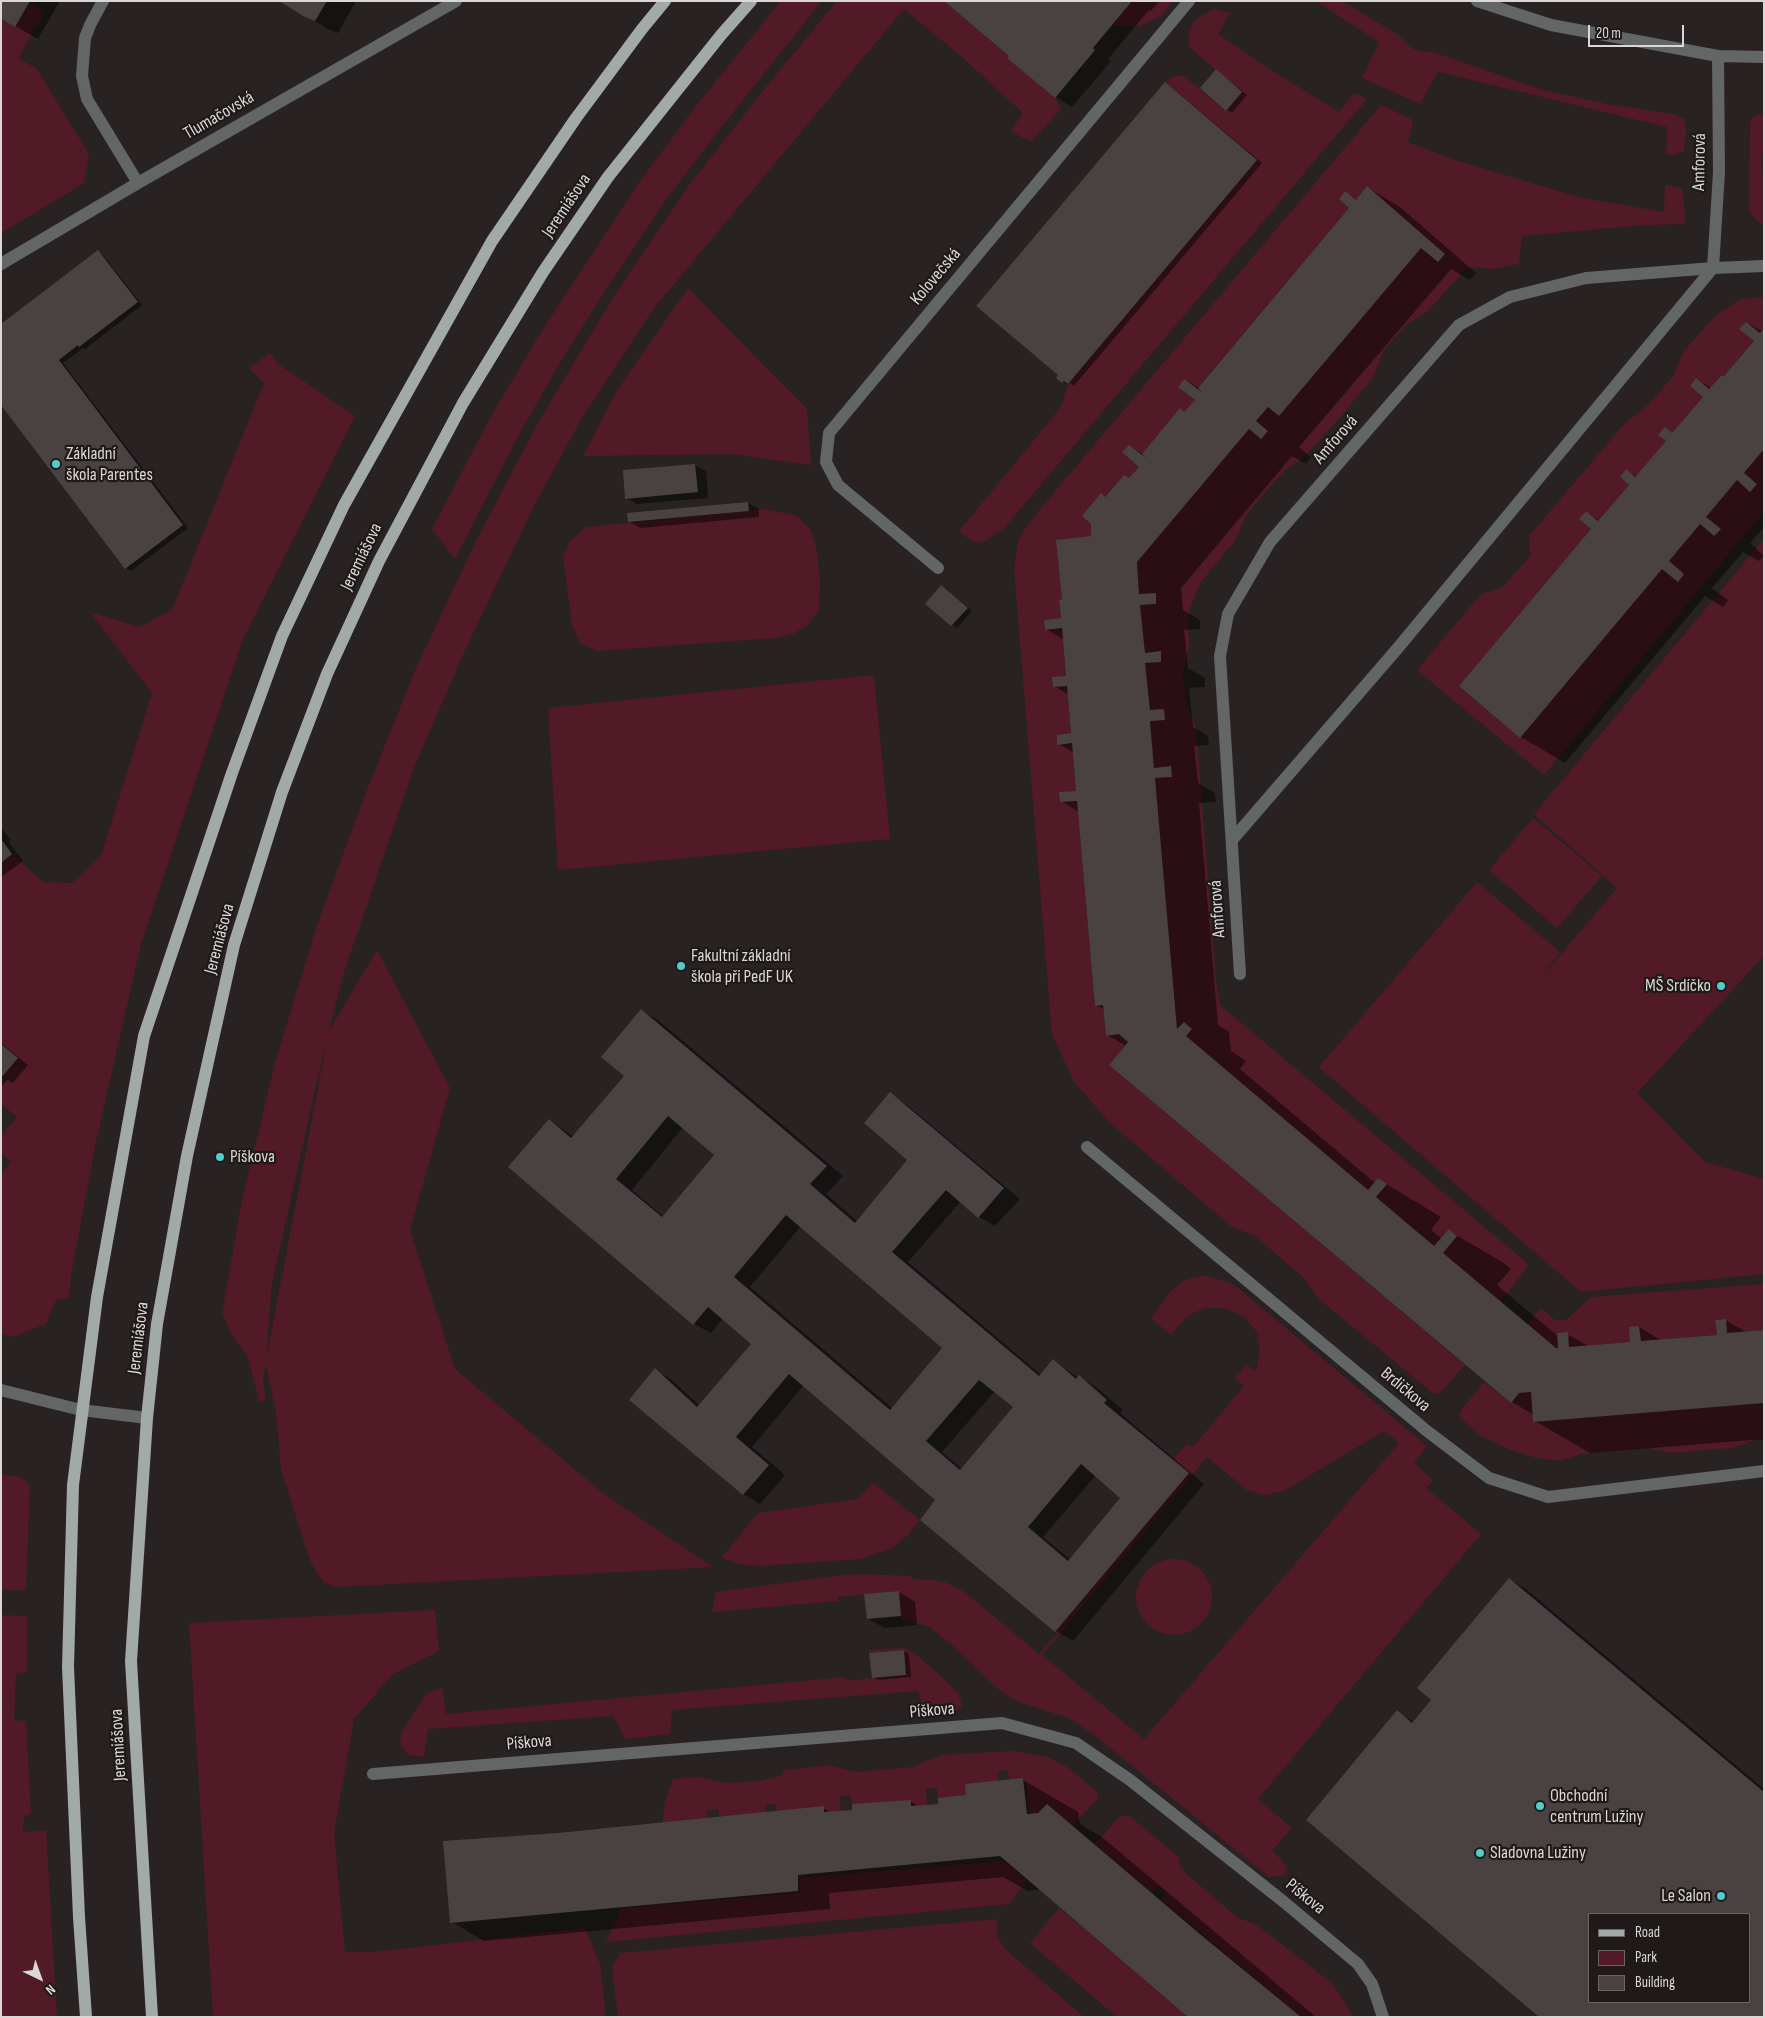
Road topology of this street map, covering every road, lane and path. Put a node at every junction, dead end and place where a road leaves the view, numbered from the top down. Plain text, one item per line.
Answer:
1 (103, 1) edge
2 (456, 1) edge
3 (665, 1) edge
4 (751, 1) edge
5 (1189, 1) edge
6 (1477, 1) edge
7 (1718, 56) junction
8 (1764, 57) edge
9 (138, 183) junction
10 (1, 264) edge
11 (1764, 266) edge
12 (1713, 268) junction
13 (938, 568) dead end
14 (1232, 840) junction
15 (1240, 974) dead end
16 (1087, 1147) dead end
17 (1, 1390) edge
18 (81, 1410) junction
19 (147, 1418) junction
20 (1764, 1471) edge
21 (373, 1774) dead end
22 (86, 2017) edge
23 (152, 2017) edge
24 (1383, 2017) edge

1 - 9 street
2 - 9 street, Tlumačovská
3 - 18 main road
4 - 19 main road, Jeremiášova
5 - 13 street, Kolovečská
6 - 7 street
7 - 8 street
7 - 12 street, Amforová
9 - 10 street, Tlumačovská
11 - 12 street, Amforová
12 - 14 street
12 - 14 street, Amforová
14 - 15 street, Amforová
16 - 20 street, Brdičkova
17 - 18 street
18 - 19 street
18 - 22 main road
19 - 23 main road, Jeremiášova
21 - 24 street, Píškova

